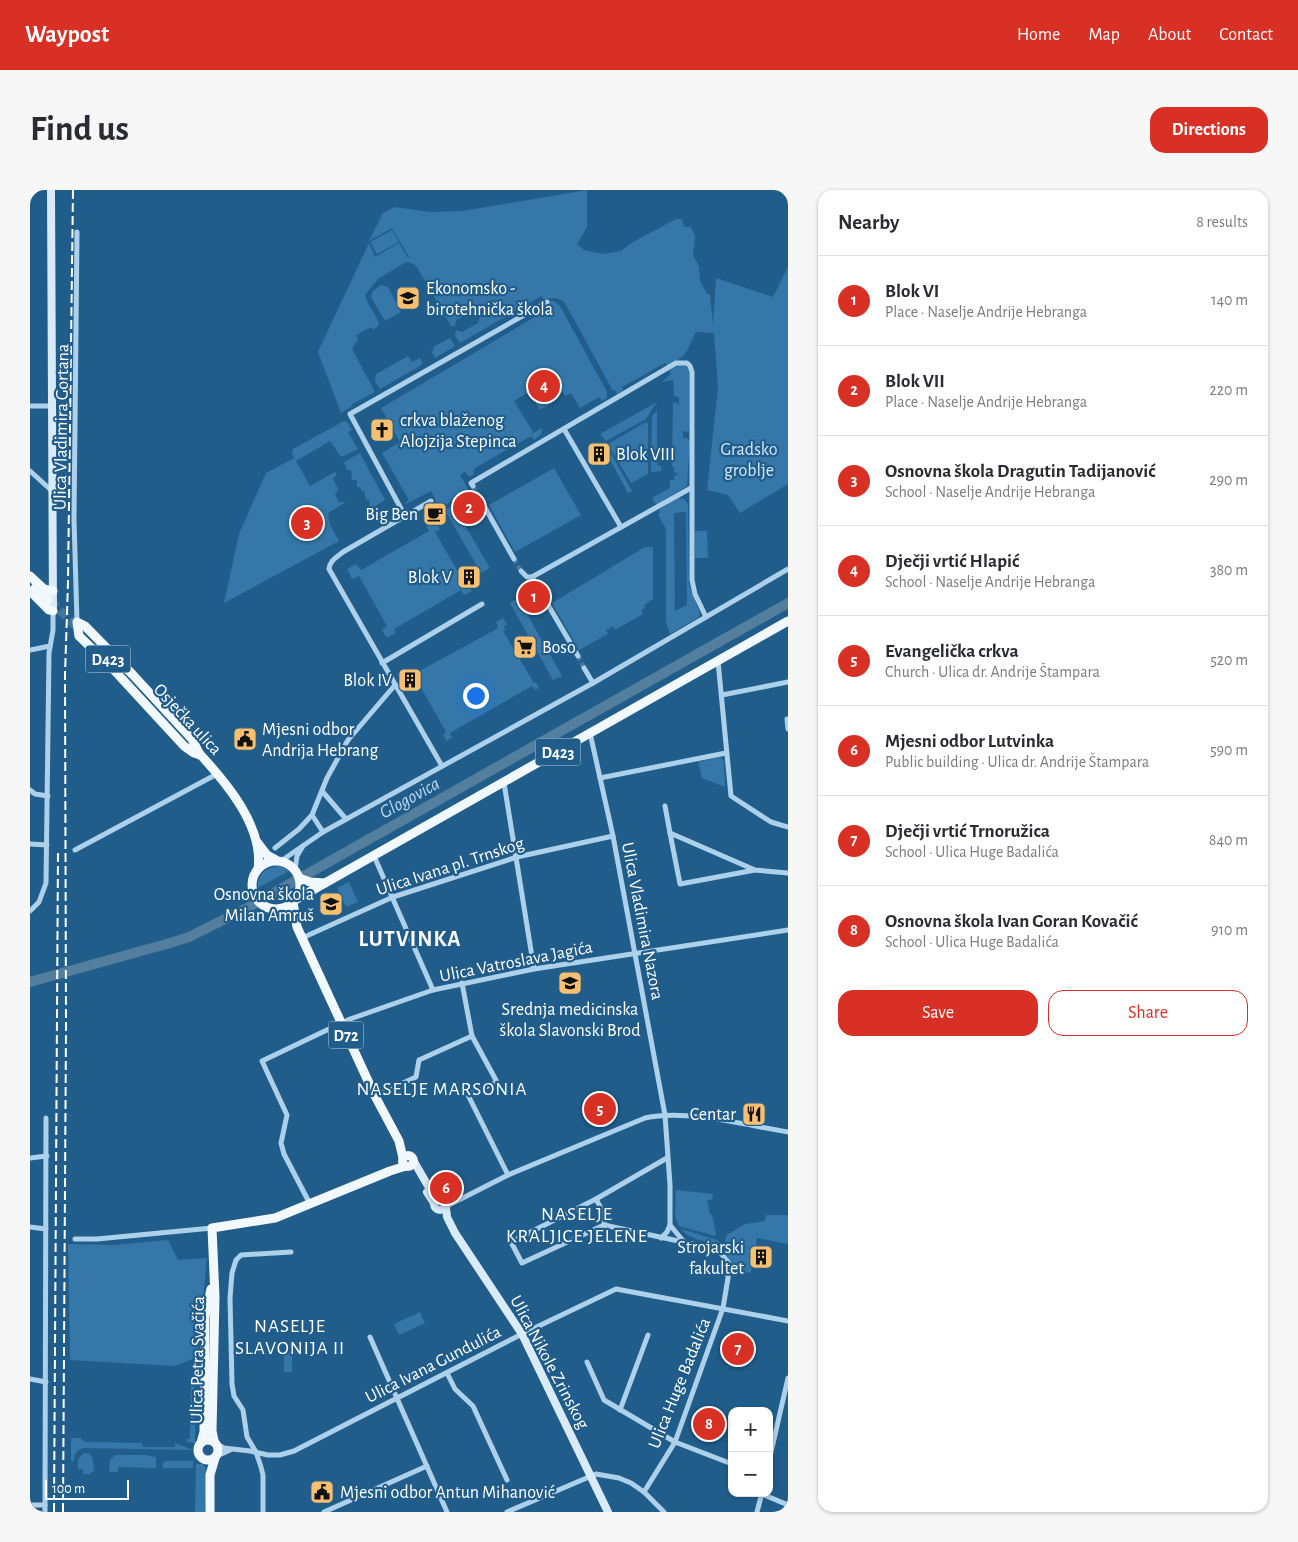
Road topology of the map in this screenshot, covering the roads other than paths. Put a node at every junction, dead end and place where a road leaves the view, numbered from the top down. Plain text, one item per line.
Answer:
1 (51, 190) edge
2 (77, 232) dead end
3 (547, 302) dead end
4 (30, 406) edge
5 (52, 406) junction
6 (564, 429) junction
7 (30, 471) edge
8 (473, 486) dead end
9 (691, 488) junction
10 (52, 490) junction
11 (479, 497) tunnel mouth
12 (431, 501) dead end
13 (405, 516) junction
14 (621, 527) junction
15 (514, 560) tunnel mouth
16 (788, 569) edge
17 (521, 571) tunnel mouth
18 (30, 576) edge
19 (532, 577) junction
20 (30, 583) edge
21 (538, 588) tunnel mouth
22 (30, 591) edge
23 (53, 591) junction
24 (544, 598) tunnel mouth
25 (48, 600) tunnel mouth
26 (482, 604) dead end
27 (53, 611) junction
28 (706, 617) junction
29 (788, 621) edge
30 (77, 622) joint
31 (82, 632) tunnel mouth
32 (50, 646) junction
33 (30, 650) edge
34 (578, 656) tunnel mouth
35 (718, 661) junction
36 (382, 663) junction
37 (584, 668) tunnel mouth
38 (788, 682) edge
39 (593, 683) junction
40 (395, 685) junction
41 (722, 695) junction
42 (787, 719) dead end
43 (788, 729) edge
44 (590, 733) junction
45 (726, 753) junction
46 (200, 755) junction
47 (442, 766) junction
48 (217, 774) junction
49 (600, 778) junction
50 (504, 783) junction
51 (30, 790) edge
52 (322, 791) junction
53 (48, 796) junction
54 (665, 806) dead end
55 (312, 815) junction
56 (346, 820) junction
57 (788, 827) edge
58 (323, 832) junction
59 (670, 833) junction
60 (613, 836) junction
61 (255, 839) junction
62 (30, 844) edge
63 (47, 844) junction
64 (303, 846) junction
65 (275, 848) dead end
66 (75, 850) dead end
67 (374, 856) junction
68 (517, 857) junction
69 (278, 861) junction
70 (258, 869) junction
71 (755, 870) junction
72 (788, 873) edge
73 (298, 877) junction
74 (327, 882) junction
75 (393, 897) junction
76 (294, 901) junction
77 (279, 909) junction
78 (30, 911) edge
79 (297, 927) junction
80 (788, 930) edge
81 (302, 938) junction
82 (635, 953) junction
83 (534, 969) junction
84 (462, 983) junction
85 (433, 990) junction
86 (341, 1024) junction
87 (472, 1036) junction
88 (375, 1096) junction
89 (665, 1115) junction
90 (46, 1118) dead end
91 (788, 1132) edge
92 (47, 1156) junction
93 (30, 1158) edge
94 (667, 1158) junction
95 (407, 1161) junction
96 (508, 1175) junction
97 (596, 1199) junction
98 (310, 1204) junction
99 (441, 1204) junction
100 (604, 1225) junction
101 (670, 1225) junction
102 (30, 1227) edge
103 (212, 1228) junction
104 (46, 1229) junction
105 (661, 1238) junction
106 (75, 1239) dead end
107 (684, 1242) junction
108 (291, 1252) dead end
109 (213, 1279) junction
110 (723, 1308) junction
111 (788, 1321) edge
112 (522, 1334) junction
113 (648, 1335) dead end
114 (370, 1337) dead end
115 (587, 1362) dead end
116 (447, 1373) junction
117 (788, 1378) edge
118 (30, 1379) edge
119 (46, 1382) junction
120 (397, 1398) junction
121 (620, 1410) junction
122 (201, 1442) junction
123 (675, 1442) junction
124 (215, 1443) junction
125 (235, 1450) junction
126 (256, 1452) junction
127 (771, 1452) edge
128 (216, 1457) junction
129 (203, 1459) junction
130 (728, 1462) edge
131 (427, 1466) junction
132 (210, 1475) junction
133 (591, 1475) junction
134 (508, 1480) dead end
135 (644, 1492) junction
136 (761, 1497) edge
137 (769, 1497) edge
138 (30, 1505) edge
139 (45, 1505) junction
140 (788, 1505) edge
141 (45, 1512) edge
142 (210, 1512) edge
143 (263, 1512) edge
144 (324, 1512) edge
145 (447, 1512) edge
146 (507, 1512) edge
147 (608, 1512) edge
148 (664, 1512) edge
149 (757, 1512) edge

1 - 5 main road
2 - 30 street, Ulica Vladimira Gortana
3 - 13 street
4 - 5 street
5 - 10 main road
6 - 8 street
6 - 9 street
6 - 14 street
7 - 10 street
9 - 14 street
9 - 28 street
10 - 23 main road
11 - 15 street
12 - 13 street
13 - 36 street
14 - 19 street
16 - 28 street
17 - 19 street
18 - 23 main road
19 - 21 street
20 - 25 main road
22 - 27 main road
23 - 27 main road
24 - 34 street
26 - 36 street
27 - 32 street
28 - 39 street
29 - 35 main road, D423
30 - 46 main road
31 - 46 main road, Osječka ulica / D423
32 - 33 street
32 - 53 street
35 - 41 street
35 - 44 main road, D423
36 - 40 street
37 - 39 street
38 - 41 street
39 - 47 street
40 - 47 street
40 - 52 street
41 - 45 street
42 - 43 street
44 - 49 street, Ulica Vladimira Nazora
44 - 50 main road, D423
45 - 49 street
45 - 57 street
46 - 48 main road, Osječka ulica / D423
47 - 56 street
48 - 61 main road, Osječka ulica / D423
48 - 66 street
49 - 60 street, Ulica Vladimira Nazora
50 - 67 main road, D423
50 - 68 street
51 - 53 street
52 - 55 street
52 - 56 street
53 - 63 street
54 - 59 street
55 - 58 street
55 - 65 street
56 - 58 street
58 - 64 street
59 - 71 street
59 - 71 street
60 - 68 street, Ulica Ivana pl. Trnskog
60 - 82 street, Ulica Vladimira Nazora
61 - 69 main road, Osječka ulica / D423
61 - 70 main road, Osječka ulica / D423
62 - 63 street
63 - 78 street
64 - 69 street
64 - 73 street
67 - 74 main road, D423
67 - 75 street
68 - 75 street, Ulica Ivana pl. Trnskog
68 - 83 street
69 - 70 main road
69 - 73 main road, D423
70 - 77 main road, D423
71 - 72 street
73 - 74 main road, D423
73 - 76 main road
74 - 76 main road, D423
75 - 81 street, Ulica Ivana pl. Trnskog
75 - 85 street
76 - 77 main road, D423
76 - 79 main road, Ulica Nikole Zrinskog / D72
77 - 79 main road, Ulica Nikole Zrinskog / D72
79 - 81 main road, Ulica Nikole Zrinskog / D72
80 - 82 street, Ulica Vatroslava Jagića
81 - 86 main road, Ulica Nikole Zrinskog / D72
82 - 83 street, Ulica Vatroslava Jagića
82 - 89 street, Ulica Vladimira Nazora
83 - 84 street, Ulica Vatroslava Jagića
84 - 85 street, Ulica Vatroslava Jagića
84 - 87 street
85 - 86 street, Ulica Vatroslava Jagića
86 - 88 main road, Ulica Nikole Zrinskog / D72
86 - 98 street, Ulica Vatroslava Jagića
87 - 88 street
87 - 96 street
88 - 95 main road, Ulica Nikole Zrinskog / D72
89 - 91 street
89 - 94 street, Ulica Vladimira Nazora
89 - 96 street
90 - 92 street
92 - 93 street
92 - 104 street
94 - 97 street
94 - 101 street, Ulica Vladimira Nazora
95 - 98 main road
95 - 99 main road, Ulica Nikole Zrinskog
96 - 99 street
97 - 100 street
97 - 100 street
98 - 103 main road
99 - 112 main road, Ulica Nikole Zrinskog
100 - 105 street, Ulica Huge Badalića
101 - 105 street
101 - 107 street
102 - 104 street
103 - 106 street
103 - 109 main road, Ulica Petra Svačića
104 - 119 street
105 - 107 street, Ulica Huge Badalića
107 - 110 street, Ulica Huge Badalića
108 - 126 street
109 - 122 main road, Ulica Petra Svačića
109 - 124 main road, Ulica Petra Svačića
110 - 111 street, Ulica Ivana Gundulića
110 - 112 street, Ulica Ivana Gundulića
110 - 123 street, Ulica Huge Badalića
112 - 116 street, Ulica Ivana Gundulića
112 - 133 main road, Ulica Nikole Zrinskog
113 - 121 street
114 - 120 street
115 - 121 street
116 - 120 street, Ulica Ivana Gundulića
116 - 134 street
117 - 127 street
118 - 119 street
119 - 139 street
120 - 126 street, Ulica Ivana Gundulića
120 - 131 street
121 - 123 street
122 - 124 main road
122 - 129 main road
123 - 130 street
123 - 135 street, Ulica Huge Badalića
124 - 125 street
124 - 128 main road
125 - 126 street, Ulica Ivana Gundulića
125 - 128 street
126 - 143 street
128 - 129 main road
128 - 132 main road
129 - 132 main road
131 - 144 street
131 - 145 street
132 - 142 main road
133 - 135 street
133 - 146 street
133 - 147 main road, Ulica Nikole Zrinskog
135 - 148 street
136 - 149 street
137 - 140 street
138 - 139 street
139 - 141 street

